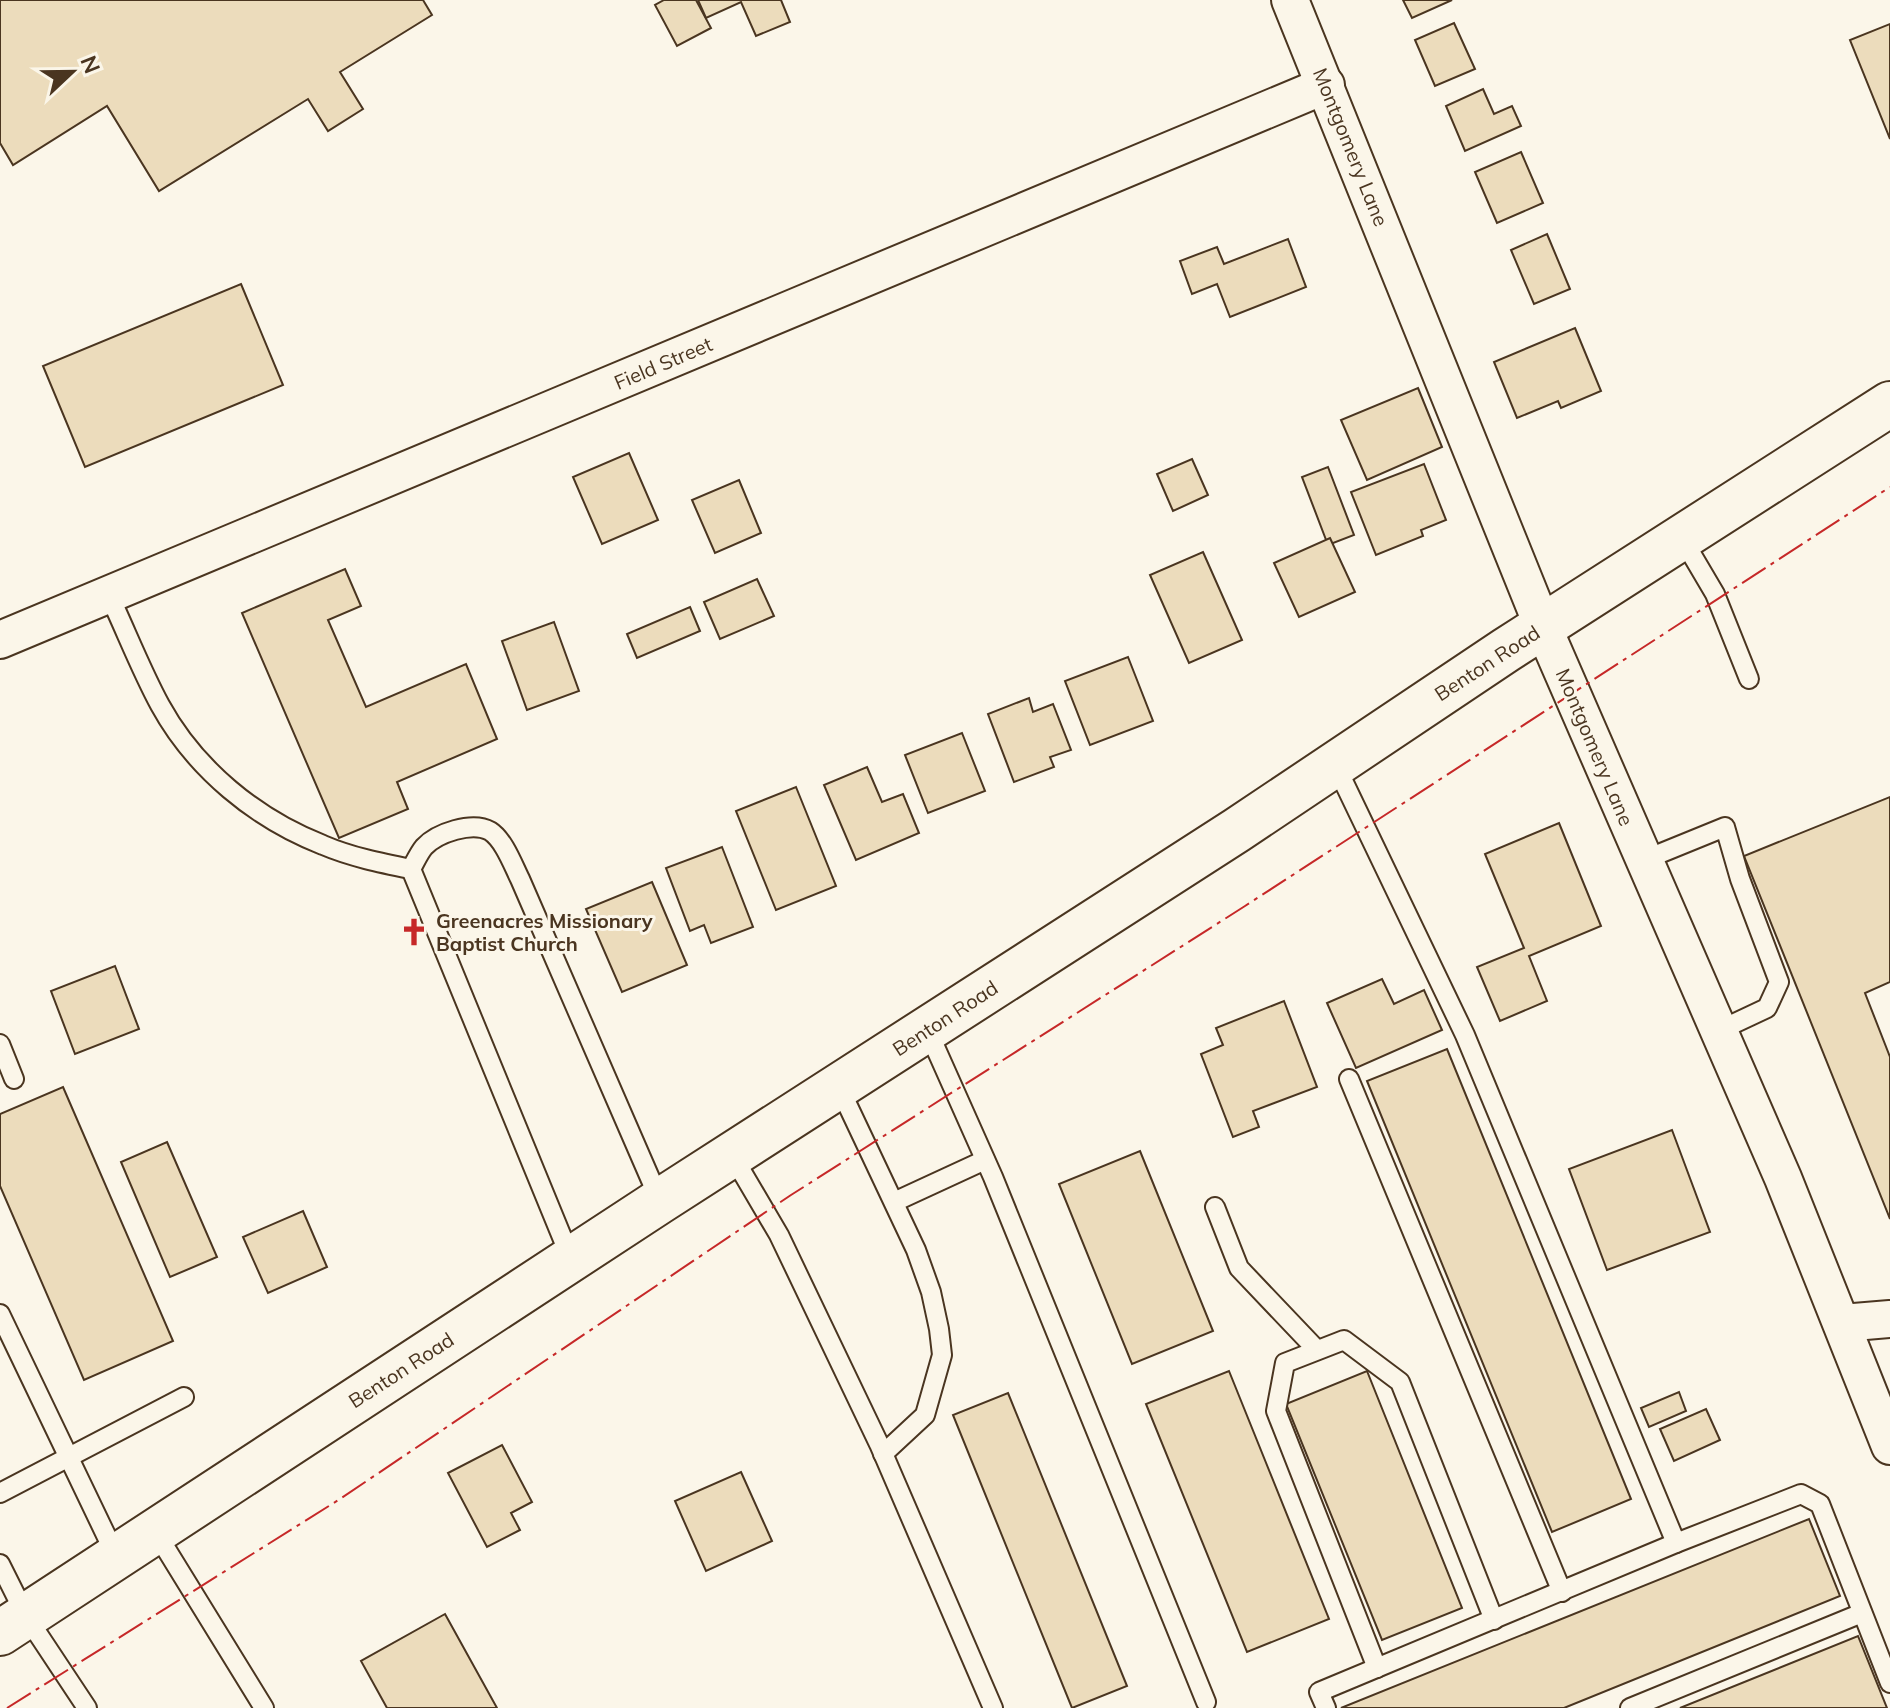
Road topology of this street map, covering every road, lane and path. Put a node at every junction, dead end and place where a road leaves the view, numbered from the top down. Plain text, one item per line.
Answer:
1 (1290, 0) edge
2 (1326, 85) junction
3 (1890, 404) edge
4 (1682, 538) junction
5 (109, 595) junction
6 (1543, 627) junction
7 (0, 640) edge
8 (1749, 679) dead end
9 (1335, 764) junction
10 (1644, 860) junction
11 (411, 869) junction
12 (927, 1029) junction
13 (1718, 1031) junction
14 (0, 1044) edge
15 (14, 1079) dead end
16 (1349, 1079) dead end
17 (838, 1086) junction
18 (732, 1155) junction
19 (985, 1160) junction
20 (660, 1201) junction
21 (894, 1202) junction
22 (1215, 1207) dead end
23 (571, 1259) junction
24 (0, 1314) edge
25 (1890, 1319) edge
26 (1842, 1323) junction
27 (1317, 1350) junction
28 (184, 1397) dead end
29 (1890, 1446) edge
30 (883, 1454) junction
31 (66, 1457) junction
32 (0, 1493) edge
33 (155, 1531) junction
34 (1676, 1543) junction
35 (116, 1556) junction
36 (0, 1564) edge
37 (1562, 1592) junction
38 (1862, 1613) junction
39 (1494, 1620) junction
40 (13, 1624) edge
41 (1377, 1668) junction
42 (1890, 1683) edge
43 (1206, 1702) dead end
44 (87, 1708) edge
45 (264, 1708) edge
46 (993, 1708) edge
47 (1326, 1708) edge
48 (1630, 1708) edge

1 - 2 street, Montgomery Lane
2 - 5 street, Field Street
2 - 6 street, Montgomery Lane
3 - 4 main road, Benton Road
4 - 6 main road, Benton Road
4 - 8 lane
5 - 7 street, Field Street
5 - 11 lane
6 - 9 main road, Benton Road
6 - 10 street, Montgomery Lane
9 - 12 main road, Benton Road
9 - 34 lane
10 - 13 street, Montgomery Lane
10 - 13 lane
11 - 20 lane
11 - 23 lane
12 - 17 main road, Benton Road
12 - 19 lane
13 - 26 street, Montgomery Lane
14 - 15 lane
16 - 37 lane
17 - 18 main road, Benton Road
17 - 21 lane
18 - 20 main road, Benton Road
18 - 30 lane
19 - 21 lane
19 - 43 lane
20 - 23 main road, Benton Road
21 - 30 lane
22 - 27 lane
23 - 33 main road, Benton Road
24 - 31 lane
25 - 26 street
26 - 29 street, Montgomery Lane
27 - 39 lane
27 - 41 lane
28 - 31 lane
30 - 46 lane
31 - 32 lane
31 - 35 lane
33 - 35 main road, Benton Road
33 - 45 lane
34 - 37 lane
34 - 38 lane
35 - 40 main road, Benton Road
36 - 40 lane
37 - 39 lane
38 - 42 lane
38 - 48 lane
39 - 41 lane
40 - 44 lane
41 - 47 lane

